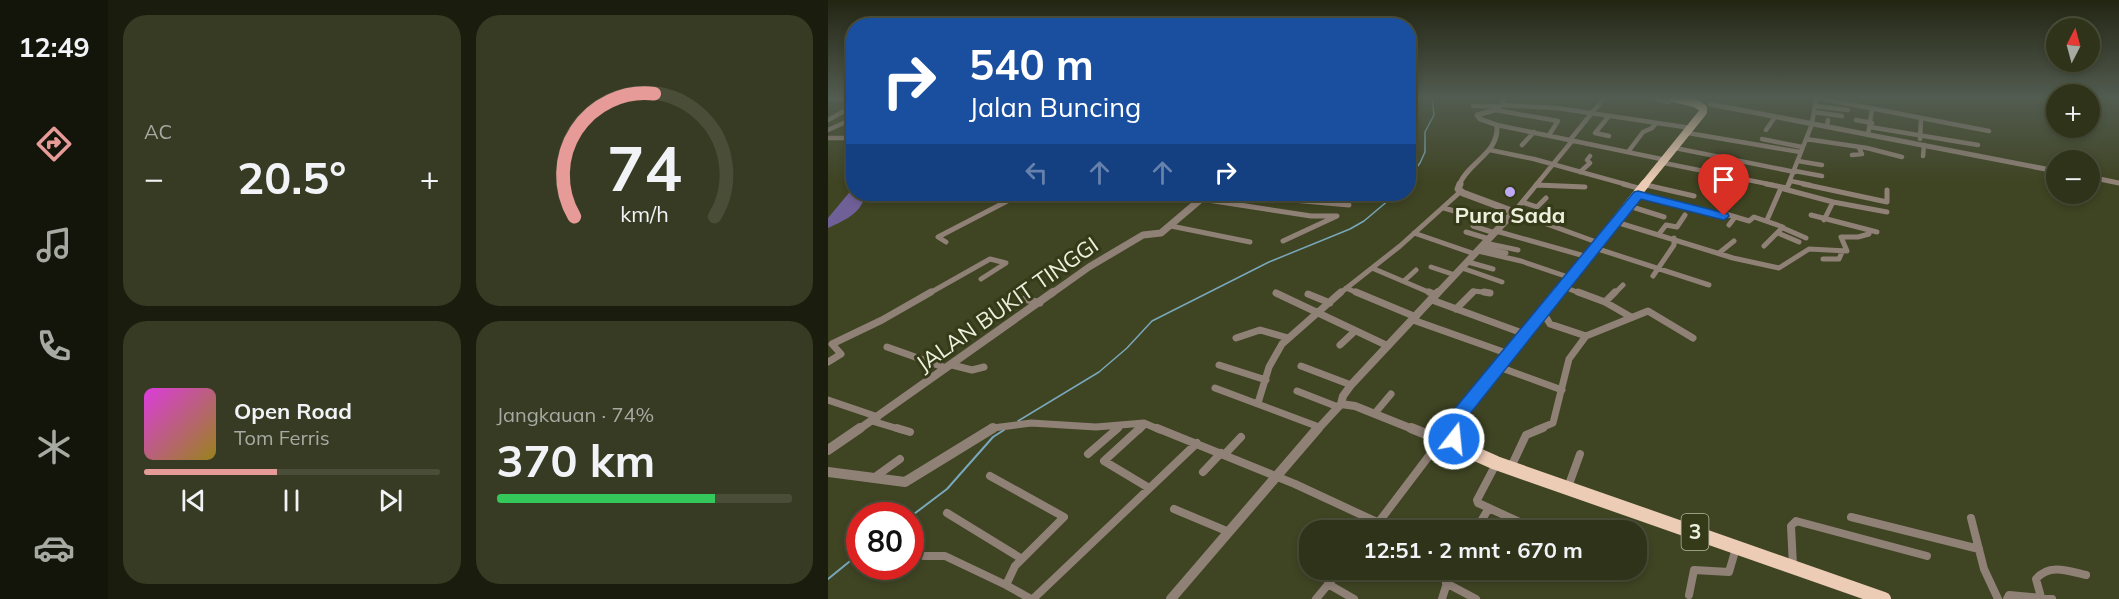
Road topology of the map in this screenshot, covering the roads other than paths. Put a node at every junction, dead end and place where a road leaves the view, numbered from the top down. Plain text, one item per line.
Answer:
1 (1497, 125) edge
2 (1871, 125) edge
3 (1502, 126) edge
4 (1555, 126) edge
5 (1582, 126) edge
6 (1601, 126) edge
7 (1654, 126) edge
8 (1669, 126) edge
9 (1693, 126) edge
10 (1769, 126) edge
11 (1811, 126) edge
12 (1836, 126) edge
13 (1879, 126) edge
14 (1921, 126) edge
15 (1960, 126) edge
16 (1766, 130) dead end
17 (1690, 131) junction
18 (1989, 131) dead end
19 (1534, 132) junction
20 (1549, 135) junction
21 (1868, 135) junction
22 (1610, 136) dead end
23 (1920, 136) junction
24 (828, 138) edge
25 (846, 138) edge
26 (1762, 139) dead end
27 (1571, 140) junction
28 (1806, 140) junction
29 (1522, 145) dead end
30 (1922, 145) junction
31 (1978, 145) dead end
32 (1675, 148) junction
33 (1859, 148) junction
34 (1490, 150) junction
35 (1801, 150) junction
36 (1628, 152) junction
37 (1852, 155) dead end
38 (1590, 156) dead end
39 (1923, 156) dead end
40 (1902, 157) dead end
41 (1665, 161) junction
42 (1797, 161) junction
43 (1553, 165) junction
44 (1822, 165) dead end
45 (1713, 166) dead end
46 (2046, 169) edge
47 (1795, 171) junction
48 (1580, 172) junction
49 (1708, 173) junction
50 (1723, 176) junction
51 (1822, 176) dead end
52 (2100, 179) edge
53 (1742, 180) junction
54 (1791, 181) junction
55 (2119, 183) edge
56 (1537, 185) junction
57 (1585, 187) dead end
58 (1782, 188) junction
59 (1738, 189) dead end
60 (1642, 190) junction
61 (1887, 190) dead end
62 (1460, 192) junction
63 (1694, 196) dead end
64 (1546, 198) dead end
65 (1715, 199) dead end
66 (1007, 201) edge
67 (1198, 201) edge
68 (1231, 201) edge
69 (1304, 201) edge
70 (1522, 202) junction
71 (1833, 202) junction
72 (1349, 205) dead end
73 (1629, 206) junction
74 (1444, 208) junction
75 (1514, 212) junction
76 (1887, 212) dead end
77 (1685, 215) dead end
78 (1810, 215) dead end
79 (1471, 216) dead end
80 (1664, 217) dead end
81 (1735, 217) junction
82 (1767, 220) junction
83 (1824, 220) junction
84 (1616, 222) junction
85 (1729, 225) dead end
86 (1171, 226) junction
87 (1473, 226) dead end
88 (1780, 226) junction
89 (1466, 232) dead end
90 (1877, 232) dead end
91 (1414, 233) junction
92 (1778, 233) junction
93 (1659, 234) junction
94 (1869, 234) dead end
95 (1674, 238) junction
96 (1806, 238) dead end
97 (1283, 241) dead end
98 (1734, 241) dead end
99 (946, 242) dead end
100 (1250, 242) dead end
101 (1486, 242) junction
102 (1798, 242) dead end
103 (1764, 246) dead end
104 (1594, 249) junction
105 (1518, 250) dead end
106 (1842, 252) junction
107 (1506, 253) dead end
108 (1723, 255) junction
109 (1823, 259) dead end
110 (1465, 265) junction
111 (1431, 267) dead end
112 (1372, 268) junction
113 (1659, 268) junction
114 (1493, 269) dead end
115 (1416, 270) dead end
116 (1455, 275) junction
117 (1653, 276) dead end
118 (1571, 278) junction
119 (981, 279) dead end
120 (1404, 281) junction
121 (1502, 282) dead end
122 (1623, 285) dead end
123 (1709, 285) dead end
124 (1564, 287) junction
125 (1346, 288) junction
126 (1276, 293) dead end
127 (1490, 293) dead end
128 (1308, 294) dead end
129 (1434, 297) junction
130 (1025, 299) dead end
131 (1605, 302) junction
132 (1040, 303) junction
133 (1330, 303) junction
134 (1456, 309) junction
135 (1319, 313) junction
136 (1540, 316) junction
137 (1629, 316) junction
138 (1417, 319) junction
139 (1437, 326) dead end
140 (1355, 331) junction
141 (1365, 334) dead end
142 (1526, 334) junction
143 (1583, 335) junction
144 (1236, 338) dead end
145 (1288, 338) junction
146 (1693, 338) dead end
147 (830, 345) edge
148 (1340, 345) dead end
149 (1386, 346) junction
150 (887, 347) dead end
151 (1509, 354) junction
152 (828, 362) edge
153 (1219, 365) dead end
154 (1301, 366) dead end
155 (949, 367) junction
156 (984, 367) dead end
157 (1499, 367) junction
158 (1266, 380) junction
159 (1351, 386) junction
160 (1215, 388) dead end
161 (1560, 389) junction
162 (1297, 391) dead end
163 (1391, 394) dead end
164 (828, 400) edge
165 (1258, 403) junction
166 (1340, 406) junction
167 (1375, 413) junction
168 (875, 419) junction
169 (1145, 424) junction
170 (1119, 426) junction
171 (1319, 427) junction
172 (993, 428) joint
173 (910, 432) dead end
174 (1241, 437) dead end
175 (1454, 439) junction
176 (1441, 440) junction
177 (1197, 443) junction
178 (828, 450) edge
179 (1088, 454) dead end
180 (1222, 454) junction
181 (1580, 454) dead end
182 (900, 459) dead end
183 (1504, 465) junction
184 (1203, 472) dead end
185 (829, 474) edge
186 (990, 476) dead end
187 (1276, 477) junction
188 (872, 479) junction
189 (1149, 488) junction
190 (1568, 488) junction
191 (1484, 506) junction
192 (1174, 509) dead end
193 (947, 513) dead end
194 (1851, 517) dead end
195 (1971, 518) dead end
196 (1373, 520) edge
197 (1381, 520) edge
198 (1479, 520) edge
199 (1515, 520) edge
200 (1229, 532) junction
201 (1737, 547) junction
202 (1979, 549) junction
203 (924, 556) dead end
204 (1926, 556) dead end
205 (1022, 559) junction
206 (1793, 567) junction
207 (2086, 575) dead end
208 (1331, 580) edge
209 (1447, 580) edge
210 (1446, 583) junction
211 (1328, 584) junction
212 (1006, 585) junction
213 (1689, 595) dead end
214 (2041, 597) junction
215 (1032, 599) edge
216 (1171, 599) edge
217 (1316, 599) edge
218 (1354, 599) edge
219 (1442, 599) edge
220 (1476, 599) edge
221 (1884, 599) edge
222 (1998, 599) edge
223 (2007, 599) edge
224 (2052, 599) edge

1 - 34 street
2 - 21 street
3 - 19 street
4 - 20 street
5 - 27 street
6 - 22 street
7 - 36 street
8 - 17 street
9 - 17 highway
10 - 16 street
11 - 28 street
12 - 21 street
13 - 23 street
14 - 23 street
15 - 18 street
17 - 32 highway
17 - 35 street
19 - 20 street
19 - 29 street
20 - 27 street
21 - 30 street
23 - 30 street
23 - 31 street
24 - 25 street
26 - 35 street
27 - 36 street
27 - 43 street
28 - 33 street
28 - 35 street
30 - 39 street
30 - 46 street
32 - 41 highway
32 - 47 street
33 - 37 street
33 - 40 street
34 - 43 street
34 - 62 street
35 - 42 street
36 - 41 street
38 - 48 street
41 - 49 street
41 - 60 highway
42 - 44 street
42 - 47 street
43 - 48 street
43 - 56 street
45 - 49 street
47 - 51 street
47 - 54 street
48 - 60 street
49 - 50 street
50 - 53 street
50 - 65 street
52 - 55 street
53 - 58 street
53 - 59 street
54 - 58 street
54 - 61 street
56 - 57 street
56 - 70 street
58 - 71 street
58 - 82 street
60 - 63 street
60 - 73 highway
60 - 81 street
62 - 74 street
62 - 75 street
64 - 70 street
66 - 99 street
67 - 86 street, JALAN BUKIT TINGGI
68 - 97 street
69 - 72 street
70 - 75 street
71 - 76 street
71 - 83 street
73 - 80 street
73 - 84 highway
74 - 79 street
74 - 91 street
75 - 101 street
75 - 104 street
77 - 93 street
78 - 83 street
81 - 82 street
81 - 85 street
82 - 88 street
83 - 90 street
84 - 93 street
84 - 104 highway
86 - 100 street
86 - 132 street, JALAN BUKIT TINGGI
87 - 101 street
88 - 92 street
88 - 96 street
89 - 101 street
91 - 101 street
91 - 112 street
92 - 102 street
92 - 103 street
93 - 95 street
94 - 106 street
95 - 108 street
95 - 113 street
98 - 108 street
101 - 104 street
101 - 105 street
101 - 107 street
101 - 110 street
101 - 118 street
104 - 113 street
104 - 118 highway
106 - 108 street
106 - 109 street
110 - 114 street
110 - 116 street
110 - 121 street
111 - 116 street
112 - 120 street
112 - 125 street
113 - 117 street
113 - 123 street
115 - 120 street
116 - 129 street
118 - 124 highway
119 - 147 street
120 - 129 street
122 - 131 street
124 - 131 street
124 - 136 highway
125 - 133 street
125 - 138 street
126 - 135 street
127 - 134 street
128 - 133 street
129 - 134 street
129 - 138 street
130 - 132 street
131 - 137 street
132 - 155 street, JALAN BUKIT TINGGI
133 - 135 street
134 - 142 street
135 - 140 street
135 - 145 street
136 - 142 highway
136 - 143 street
137 - 143 street
137 - 146 street
138 - 139 street
138 - 149 street
138 - 151 street
140 - 148 street
140 - 149 street
141 - 149 street
142 - 151 highway
143 - 161 street
144 - 145 street
145 - 158 street
147 - 152 street
149 - 159 street
150 - 155 street
151 - 157 highway
153 - 158 street
154 - 159 street
155 - 156 street
155 - 168 street, JALAN BUKIT TINGGI
157 - 161 street
157 - 175 highway
158 - 165 street
159 - 166 street
160 - 165 street
161 - 183 street
162 - 166 street
163 - 167 street
164 - 168 street
165 - 171 street
166 - 167 street
166 - 171 street
167 - 176 street
168 - 173 street
168 - 178 street, JALAN BUKIT TINGGI
169 - 170 street
169 - 177 street
169 - 189 street
170 - 172 street
170 - 179 street
171 - 187 street
172 - 188 street
174 - 180 street
175 - 176 street
175 - 183 highway, 3
176 - 197 street
177 - 180 street
177 - 189 street
180 - 184 street
180 - 187 street
181 - 190 street
182 - 188 street
183 - 190 highway, 3
183 - 191 street
185 - 188 street
186 - 205 street
187 - 196 street
187 - 200 street
189 - 215 street
190 - 201 highway, 3
191 - 198 street
191 - 199 street
192 - 200 street
193 - 205 street
194 - 202 street
195 - 202 street
200 - 216 street
201 - 206 highway, 3
201 - 213 street
202 - 222 street
203 - 212 street
204 - 206 street
205 - 212 street
206 - 221 highway, 3
207 - 214 street
208 - 211 street
209 - 210 street
210 - 219 street
210 - 220 street
211 - 217 street
211 - 218 street
212 - 215 street
214 - 223 street
214 - 224 street

